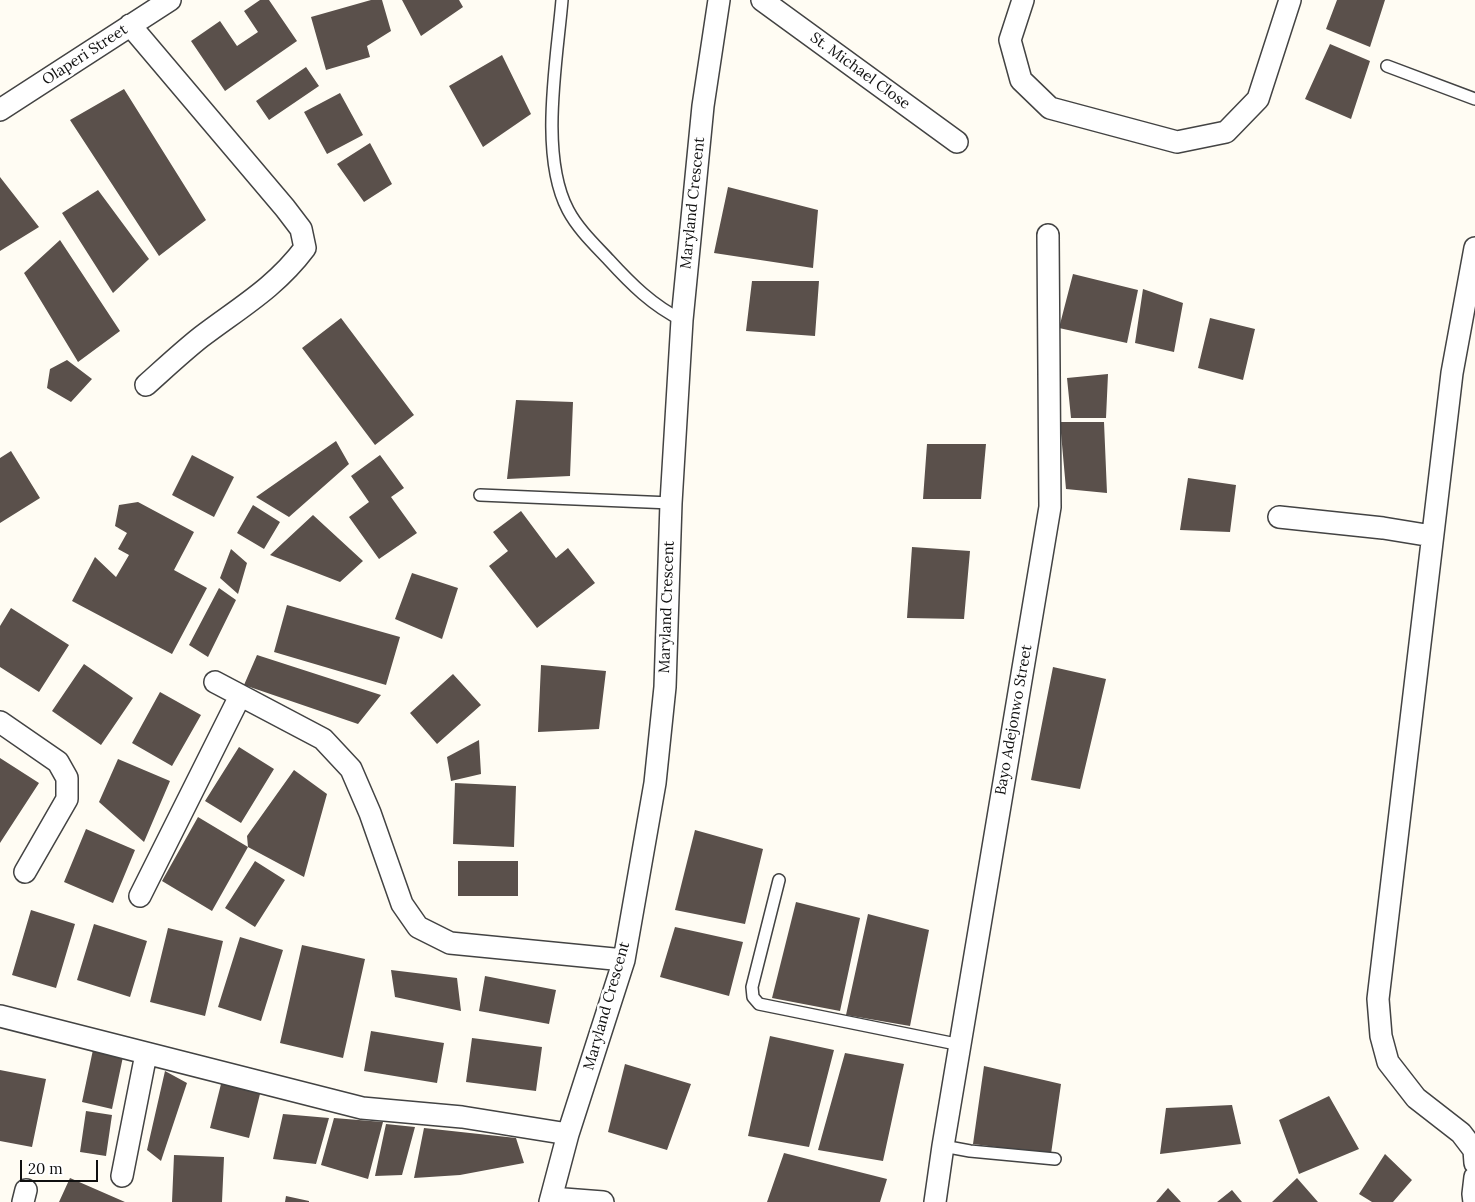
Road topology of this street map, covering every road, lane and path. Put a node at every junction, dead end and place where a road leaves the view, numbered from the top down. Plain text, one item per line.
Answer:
1 (170, 0) edge
2 (562, 0) edge
3 (719, 0) edge
4 (762, 0) edge
5 (1024, 0) edge
6 (1290, 0) edge
7 (130, 25) junction
8 (1387, 66) dead end
9 (1475, 99) edge
10 (0, 110) edge
11 (957, 142) dead end
12 (1048, 235) dead end
13 (1475, 248) edge
14 (682, 320) junction
15 (146, 385) dead end
16 (480, 495) dead end
17 (671, 503) junction
18 (1278, 517) dead end
19 (1432, 536) junction
20 (215, 682) dead end
21 (240, 696) junction
22 (0, 722) edge
23 (25, 872) dead end
24 (779, 880) dead end
25 (140, 896) dead end
26 (624, 960) junction
27 (0, 1016) edge
28 (961, 1045) junction
29 (146, 1054) junction
30 (568, 1134) junction
31 (943, 1146) junction
32 (1475, 1153) edge
33 (1055, 1159) dead end
34 (122, 1176) dead end
35 (1475, 1177) edge
36 (550, 1200) edge
37 (603, 1202) edge
38 (935, 1202) edge
39 (1474, 1202) edge

1 - 7 street, Olaperi Street
2 - 14 lane
3 - 14 street, Maryland Crescent
4 - 11 street, St. Michael Close
5 - 6 street
7 - 10 street, Olaperi Street
7 - 15 street
8 - 9 lane
12 - 28 street, Bayo Adejonwo Street
13 - 19 street
14 - 17 street, Maryland Crescent
16 - 17 lane
17 - 26 street, Maryland Crescent
18 - 19 street
19 - 32 street
20 - 21 street
21 - 25 street
21 - 26 street
22 - 23 street
24 - 28 lane
26 - 30 street, Maryland Crescent
27 - 29 street
28 - 31 street, Bayo Adejonwo Street
29 - 30 street
29 - 34 street
30 - 36 street, Maryland Crescent
31 - 33 lane
31 - 38 street, Bayo Adejonwo Street
35 - 39 street
36 - 37 street

